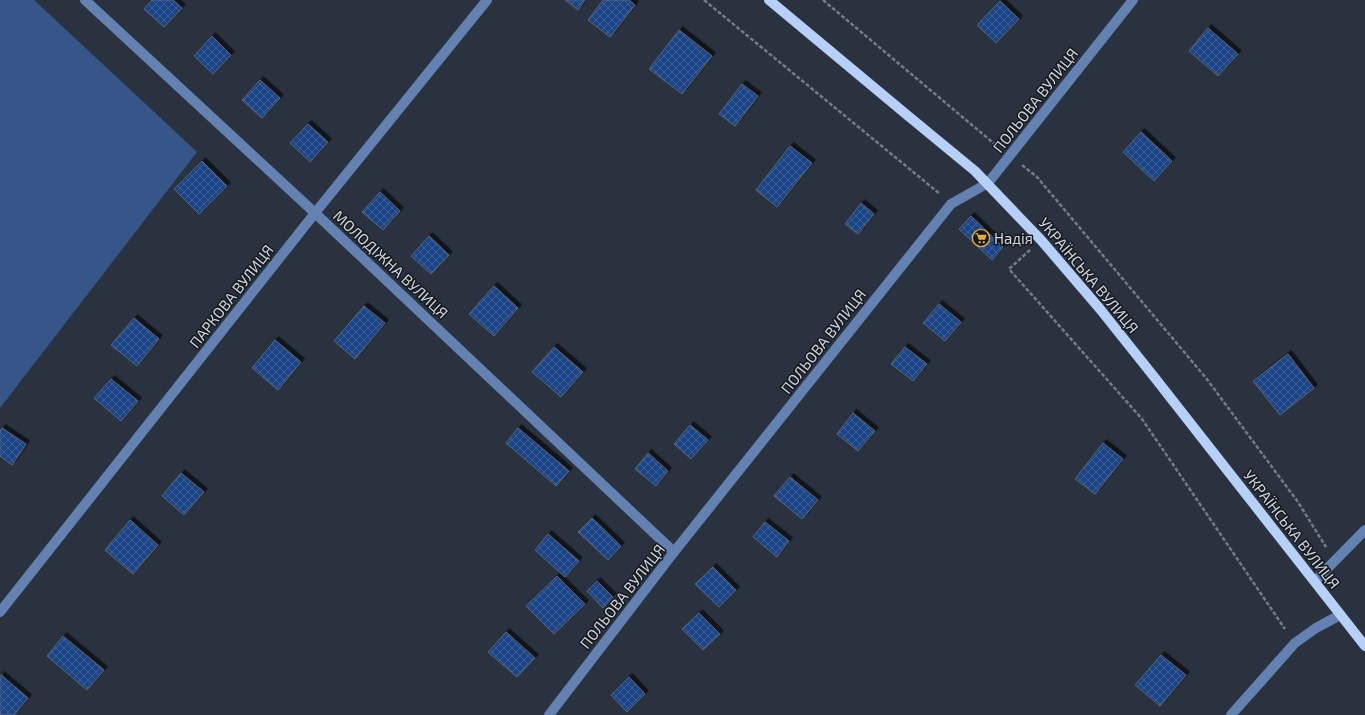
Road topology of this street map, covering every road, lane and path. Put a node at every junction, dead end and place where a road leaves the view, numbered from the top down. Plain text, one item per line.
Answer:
1 (85, 0) edge
2 (487, 0) edge
3 (704, 0) edge
4 (769, 0) edge
5 (823, 0) edge
6 (1133, 0) edge
7 (1009, 156) junction
8 (988, 183) junction
9 (951, 204) junction
10 (315, 213) junction
11 (1041, 240) junction
12 (1365, 530) edge
13 (674, 552) junction
14 (1334, 561) junction
15 (1315, 581) junction
16 (0, 612) edge
17 (1340, 615) junction
18 (1295, 643) junction
19 (1365, 646) edge
20 (549, 715) edge
21 (1231, 715) edge

1 - 10 street, МОЛОДІЖНА ВУЛИЦЯ
2 - 10 street, ПАРКОВА ВУЛИЦЯ
3 - 9 path
4 - 8 main road, УКРАЇНСЬКА ВУЛИЦЯ
5 - 7 path
6 - 7 street, ПОЛЬОВА ВУЛИЦЯ
7 - 8 street, ПОЛЬОВА ВУЛИЦЯ
7 - 14 path
8 - 9 street, ПОЛЬОВА ВУЛИЦЯ
8 - 11 main road, УКРАЇНСЬКА ВУЛИЦЯ
9 - 13 street, ПОЛЬОВА ВУЛИЦЯ
10 - 13 street, МОЛОДІЖНА ВУЛИЦЯ
10 - 16 street, ПАРКОВА ВУЛИЦЯ
11 - 15 main road, УКРАЇНСЬКА ВУЛИЦЯ
11 - 18 path
12 - 14 street
13 - 20 street, ПОЛЬОВА ВУЛИЦЯ
14 - 15 street
15 - 17 main road, УКРАЇНСЬКА ВУЛИЦЯ
17 - 18 street
17 - 19 main road, УКРАЇНСЬКА ВУЛИЦЯ
18 - 21 street

